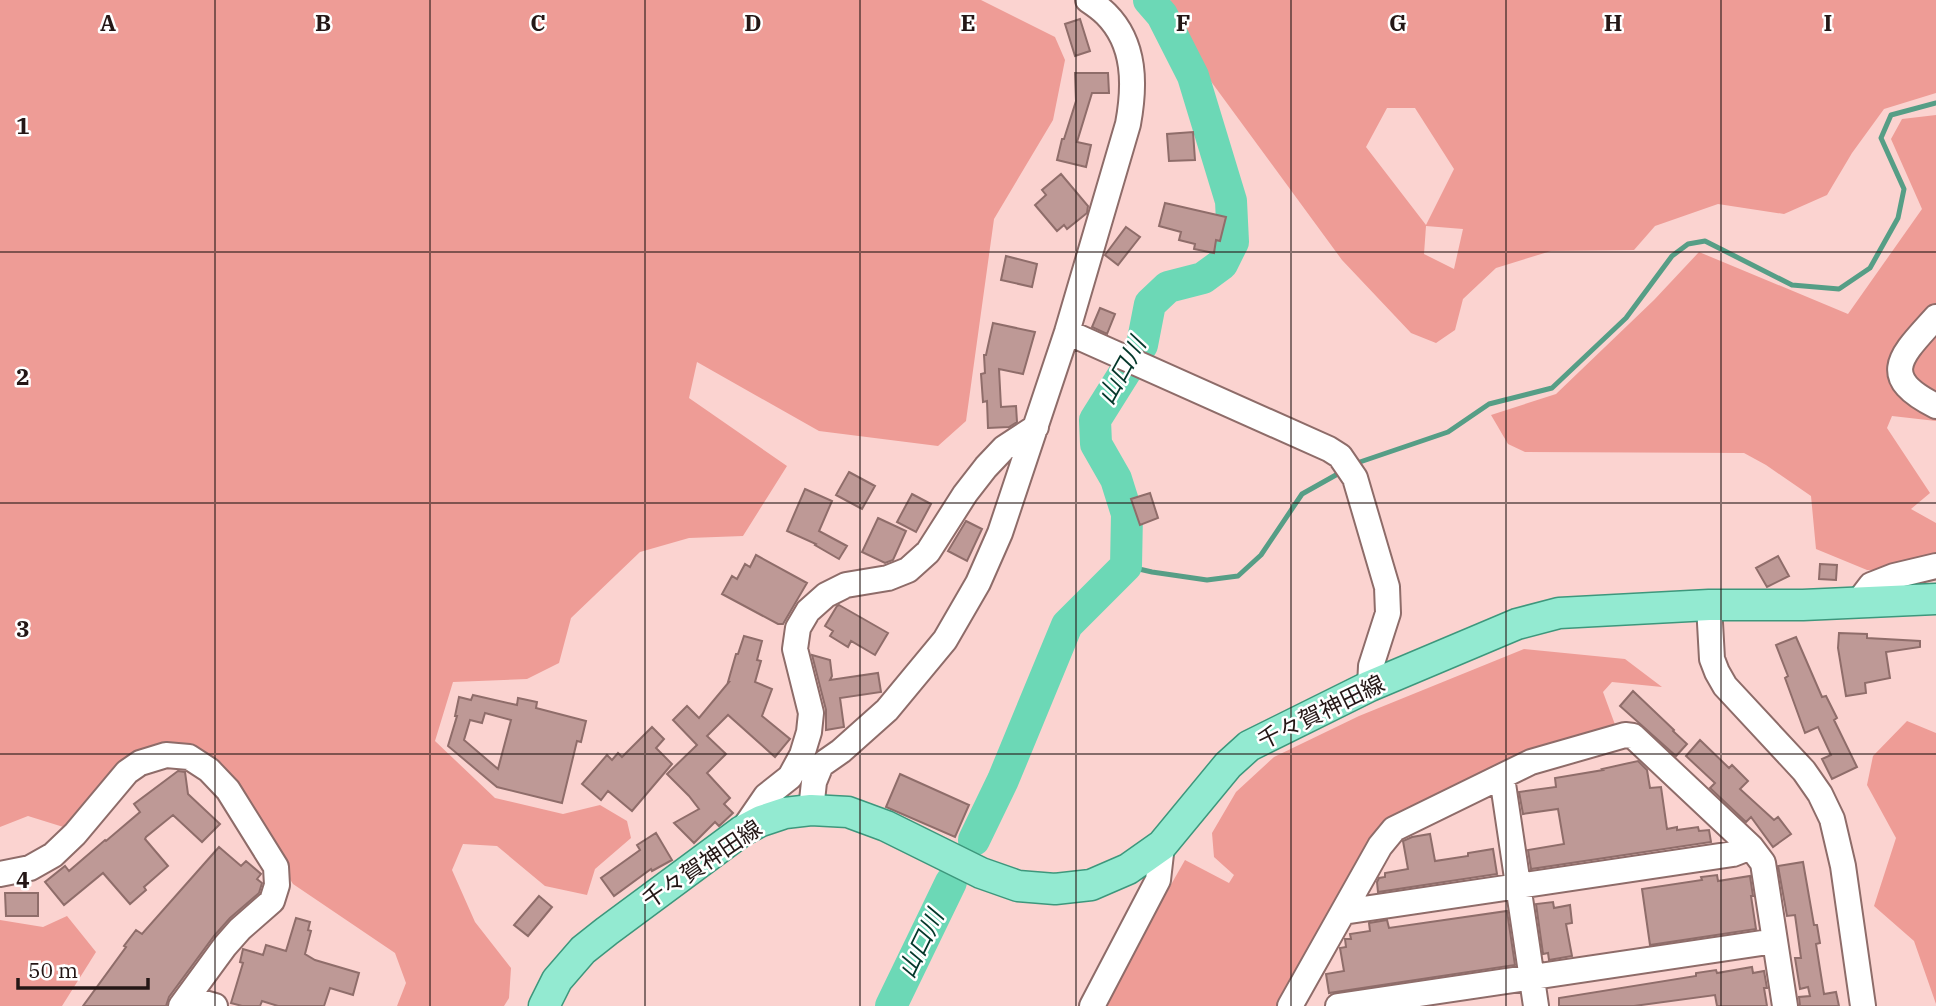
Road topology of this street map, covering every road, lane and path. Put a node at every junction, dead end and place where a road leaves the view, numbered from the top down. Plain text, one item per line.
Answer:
1 (1088, 0) edge
2 (1936, 317) edge
3 (1067, 332) junction
4 (1936, 406) edge
5 (1036, 427) junction
6 (1936, 566) edge
7 (1936, 600) edge
8 (1858, 602) junction
9 (1709, 604) junction
10 (1370, 686) junction
11 (1502, 776) junction
12 (811, 810) junction
13 (742, 831) junction
14 (1162, 845) junction
15 (1751, 847) junction
16 (0, 874) edge
17 (1518, 887) junction
18 (1343, 912) junction
19 (1775, 941) junction
20 (1531, 977) junction
21 (184, 1002) edge
22 (215, 1006) edge
23 (544, 1006) edge
24 (1093, 1006) edge
25 (1290, 1006) edge
26 (1338, 1006) edge
27 (1536, 1006) edge
28 (1785, 1006) edge
29 (1863, 1006) edge

1 - 3 street
2 - 4 street
3 - 5 street
3 - 10 street
5 - 12 street
5 - 13 street
6 - 8 street
7 - 8 main road, 千々賀神田線
8 - 9 main road, 千々賀神田線
9 - 10 main road, 千々賀神田線
9 - 29 street
10 - 14 main road, 千々賀神田線
11 - 15 street
11 - 17 street
11 - 18 street
12 - 13 main road, 千々賀神田線
12 - 14 main road, 千々賀神田線
13 - 23 main road, 千々賀神田線
14 - 24 street
15 - 17 street
15 - 19 street
16 - 21 street
17 - 18 street
17 - 20 street
18 - 25 street
19 - 20 street
19 - 28 street
20 - 26 street
20 - 27 street
21 - 22 street

